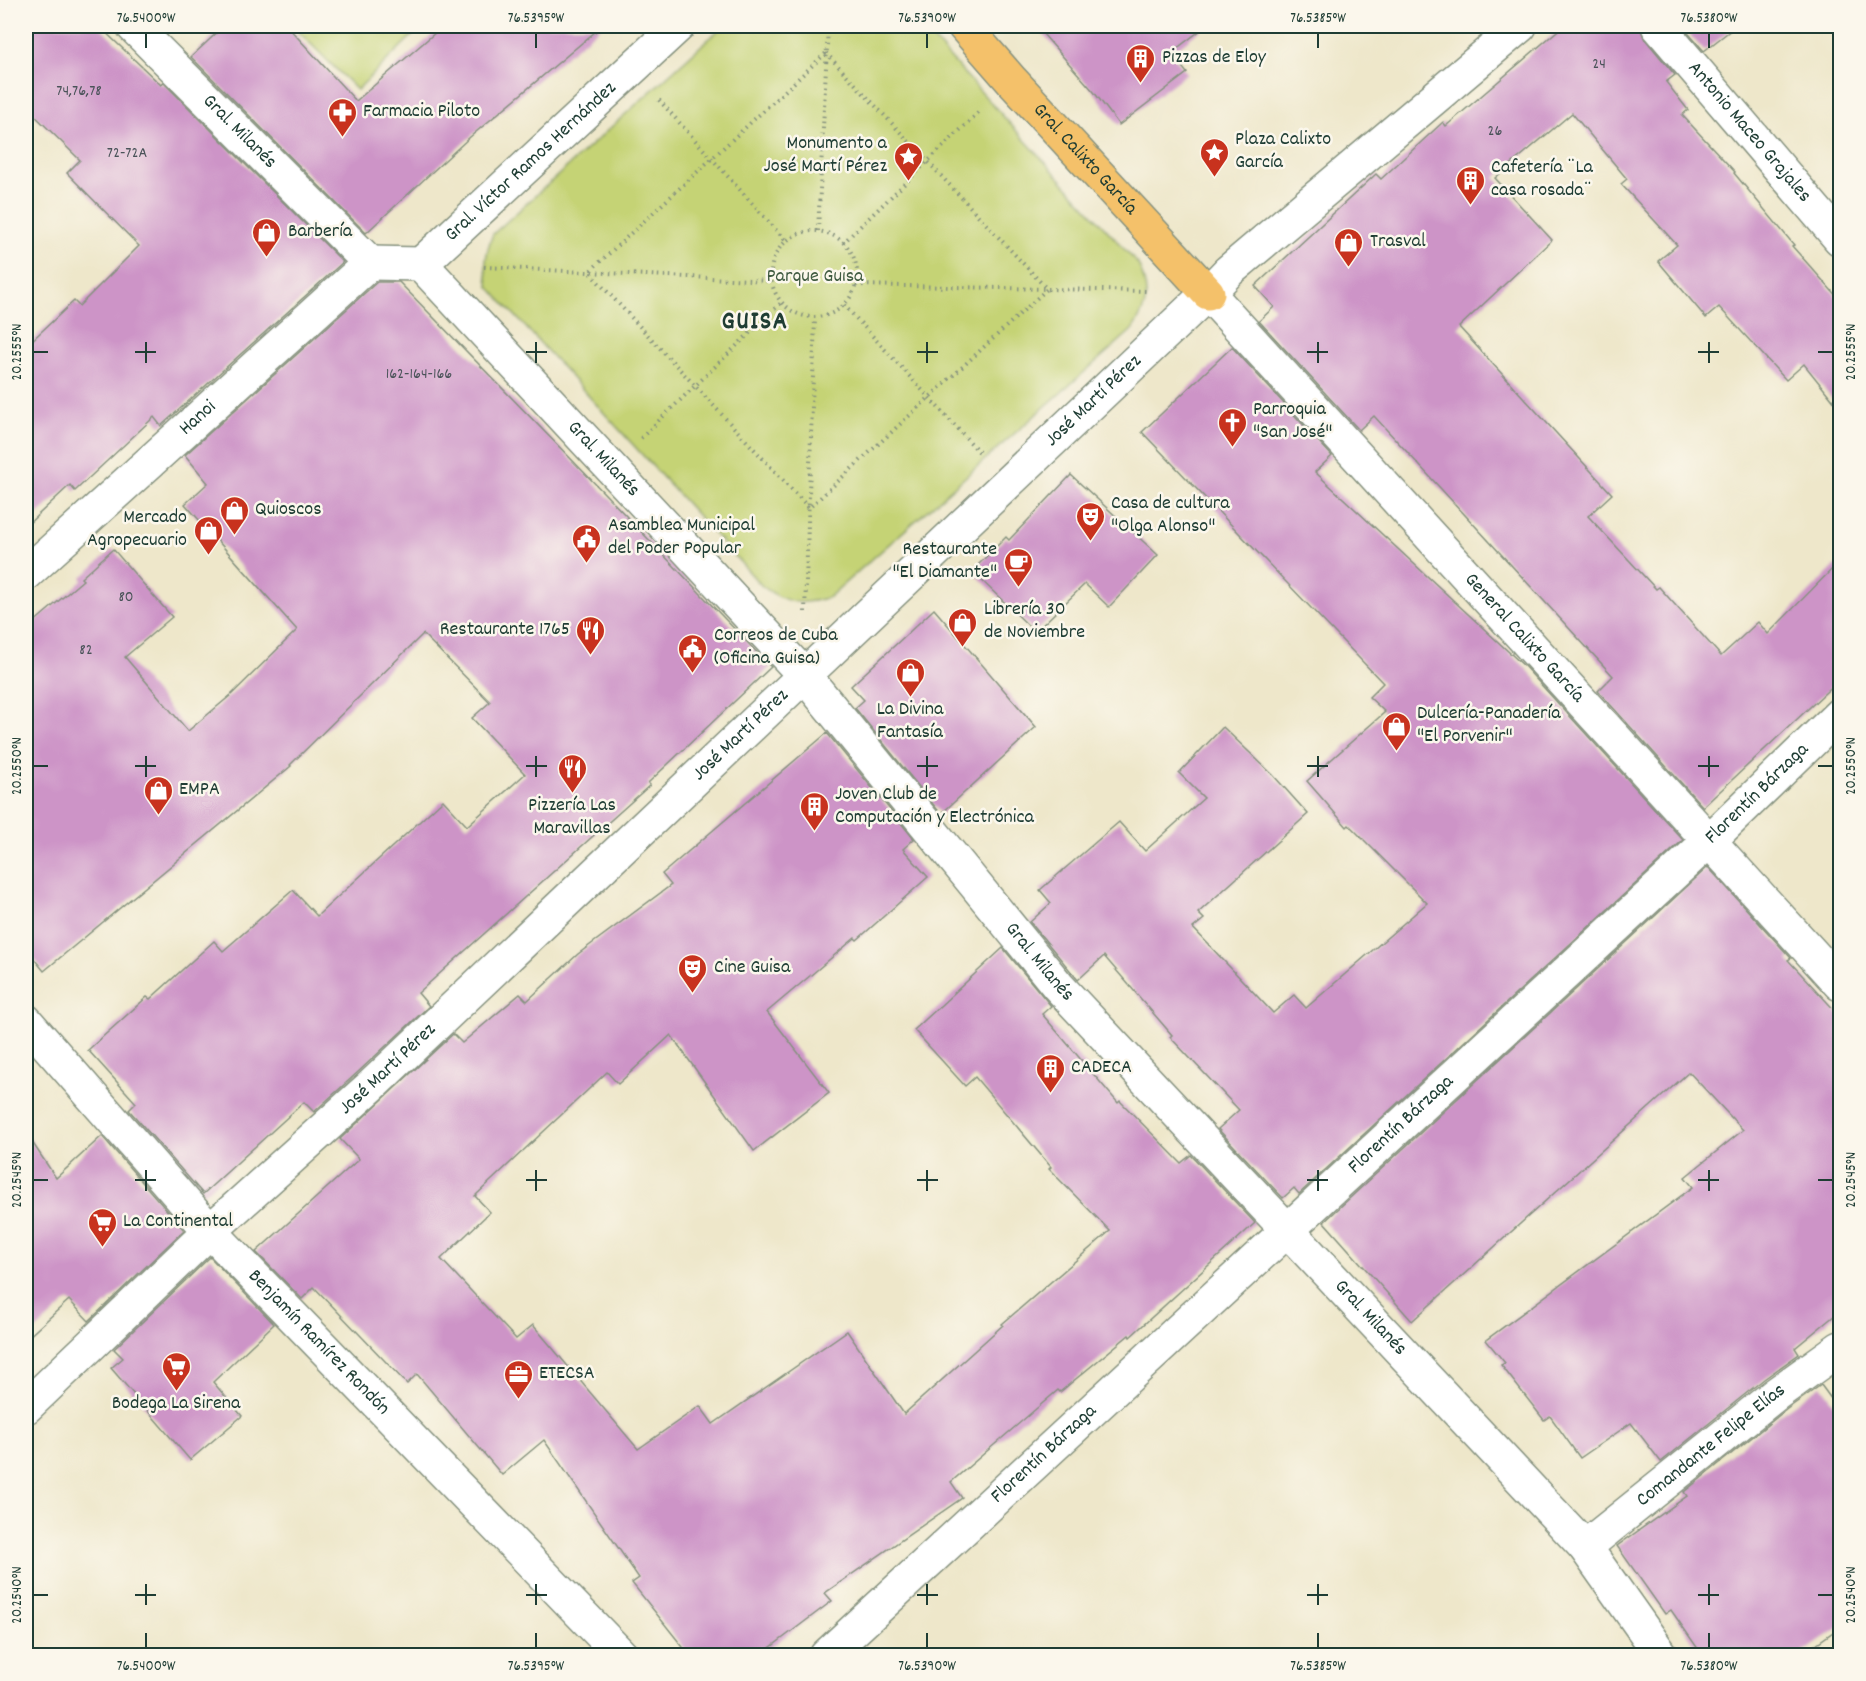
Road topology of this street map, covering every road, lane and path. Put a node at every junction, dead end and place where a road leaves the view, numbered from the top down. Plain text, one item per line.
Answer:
1 (133, 26) edge
2 (678, 26) edge
3 (828, 26) edge
4 (964, 26) edge
5 (1520, 26) edge
6 (1658, 26) edge
7 (826, 53) junction
8 (631, 69) junction
9 (1012, 81) junction
10 (711, 159) junction
11 (928, 162) junction
12 (818, 231) junction
13 (1840, 239) edge
14 (786, 241) junction
15 (843, 243) junction
16 (370, 263) junction
17 (421, 264) junction
18 (589, 272) junction
19 (771, 281) junction
20 (856, 285) junction
21 (1047, 289) junction
22 (1208, 293) junction
23 (781, 303) junction
24 (844, 305) junction
25 (815, 318) junction
26 (695, 386) junction
27 (929, 398) junction
28 (610, 467) junction
29 (1008, 483) junction
30 (809, 508) junction
31 (26, 574) edge
32 (804, 675) junction
33 (1840, 714) edge
34 (1710, 840) junction
35 (1840, 984) edge
36 (26, 1021) edge
37 (210, 1231) junction
38 (1287, 1231) junction
39 (1840, 1348) edge
40 (26, 1407) edge
41 (1585, 1547) junction
42 (622, 1656) edge
43 (826, 1656) edge
44 (1662, 1656) edge

1 - 16 street, Gral. Milanés
2 - 8 street, Gral. Víctor Ramos Hernández
3 - 7 path
4 - 9 main road, Gral. Calixto García
5 - 22 street, José Martí Pérez
6 - 13 street, Antonio Maceo Grajales
7 - 10 path
7 - 11 path
7 - 12 path
8 - 10 path
8 - 17 street, Gral. Víctor Ramos Hernández
9 - 11 path
9 - 22 main road, Gral. Calixto García
10 - 14 path
10 - 18 path
11 - 15 path
11 - 21 path
12 - 14 path
12 - 15 path
14 - 19 path
15 - 20 path
16 - 17 street
16 - 31 street, Hanoi
17 - 18 path
17 - 28 street, Gral. Milanés
18 - 19 path
18 - 26 path
19 - 23 path
20 - 21 path
20 - 24 path
21 - 22 path
21 - 27 path
22 - 29 street, José Martí Pérez
22 - 34 street, General Calixto García
23 - 25 path
23 - 26 path
24 - 25 path
24 - 27 path
25 - 30 path
26 - 28 path
26 - 30 path
27 - 29 path
27 - 30 path
28 - 32 street, Gral. Milanés
29 - 32 street, José Martí Pérez
30 - 32 path
32 - 37 street, José Martí Pérez
32 - 38 street, Gral. Milanés
33 - 34 street, Florentín Bárzaga
34 - 35 street, General Calixto García
34 - 38 street, Florentín Bárzaga
36 - 37 street, Benjamín Ramírez Rondón
37 - 40 street, José Martí Pérez
37 - 42 street, Benjamín Ramírez Rondón
38 - 41 street, Gral. Milanés
38 - 43 street, Florentín Bárzaga
39 - 41 street, Comandante Felipe Elías
41 - 44 street, Gral. Milanés

